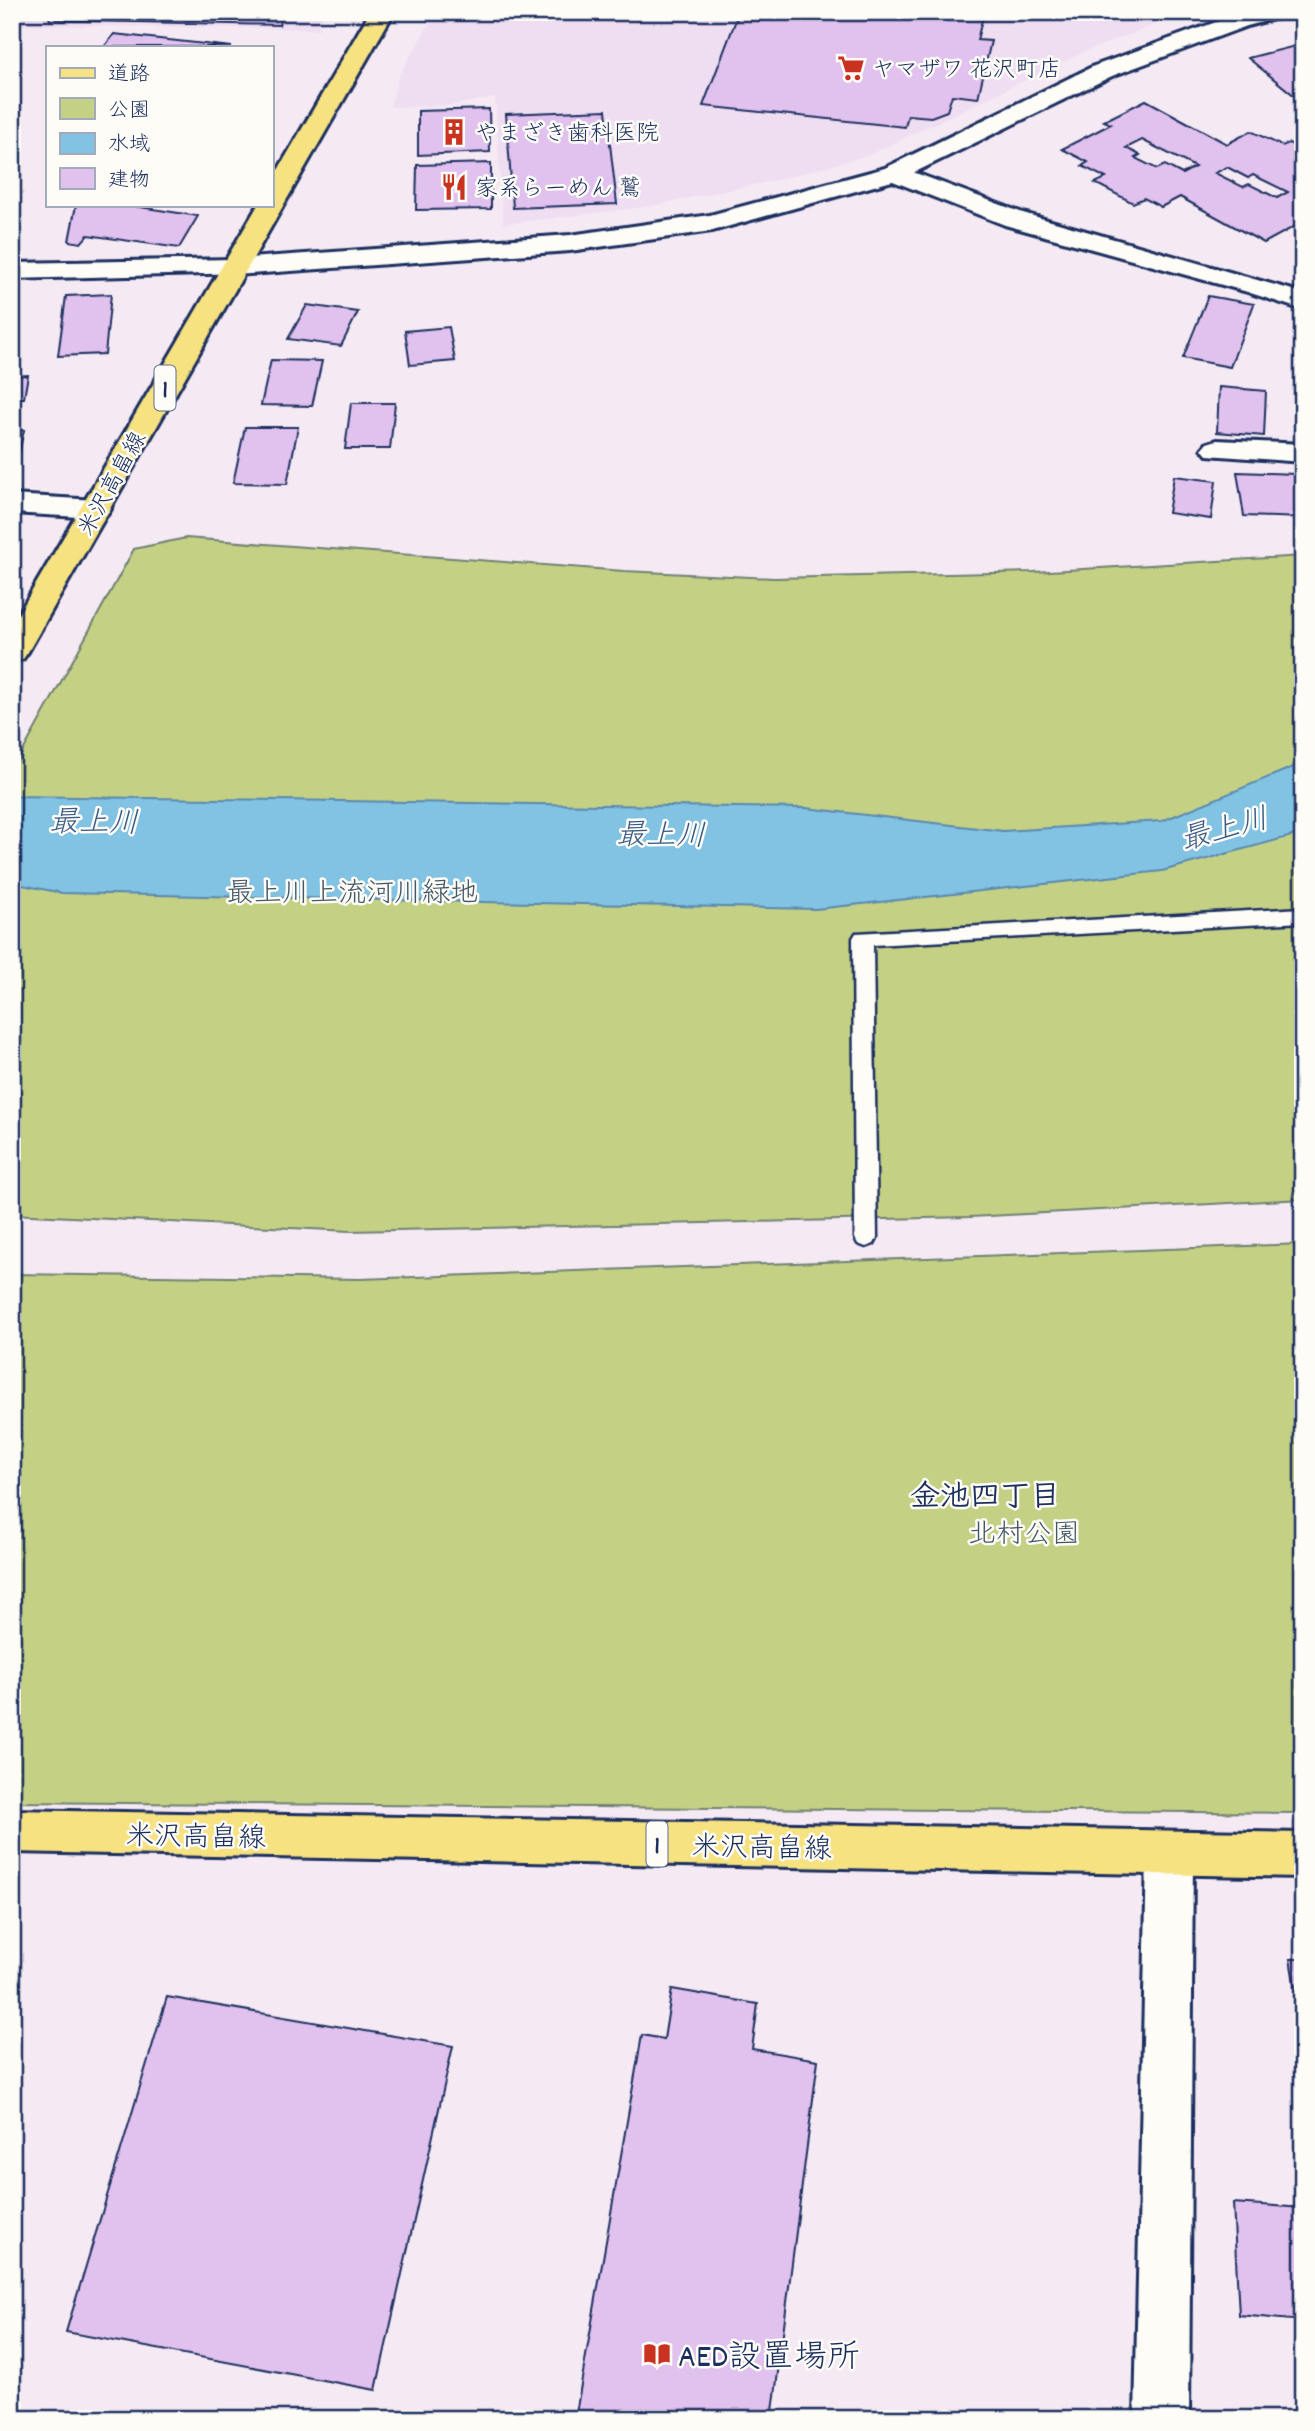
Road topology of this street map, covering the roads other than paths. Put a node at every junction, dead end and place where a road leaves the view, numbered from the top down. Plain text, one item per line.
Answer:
1 (396, 12) edge
2 (1273, 12) edge
3 (373, 19) edge
4 (894, 173) junction
5 (273, 201) edge
6 (270, 206) edge
7 (235, 267) junction
8 (12, 271) edge
9 (1303, 302) edge
10 (1217, 449) dead end
11 (1303, 453) edge
12 (12, 504) edge
13 (96, 509) junction
14 (12, 652) edge
15 (1303, 915) edge
16 (866, 1238) dead end
17 (12, 1831) edge
18 (1170, 1853) junction
19 (1303, 1855) edge
20 (1162, 2419) edge

1 - 3 street
2 - 4 street
3 - 5 main road, 米沢高畠線 / 1
4 - 7 street
4 - 9 street
6 - 7 main road, 米沢高畠線 / 1
7 - 8 street
7 - 13 main road, 米沢高畠線 / 1
10 - 11 street
12 - 13 street
13 - 14 main road, 米沢高畠線 / 1
15 - 16 lane
17 - 18 main road, 米沢高畠線 / 1
18 - 19 main road, 米沢高畠線 / 1
18 - 20 street

